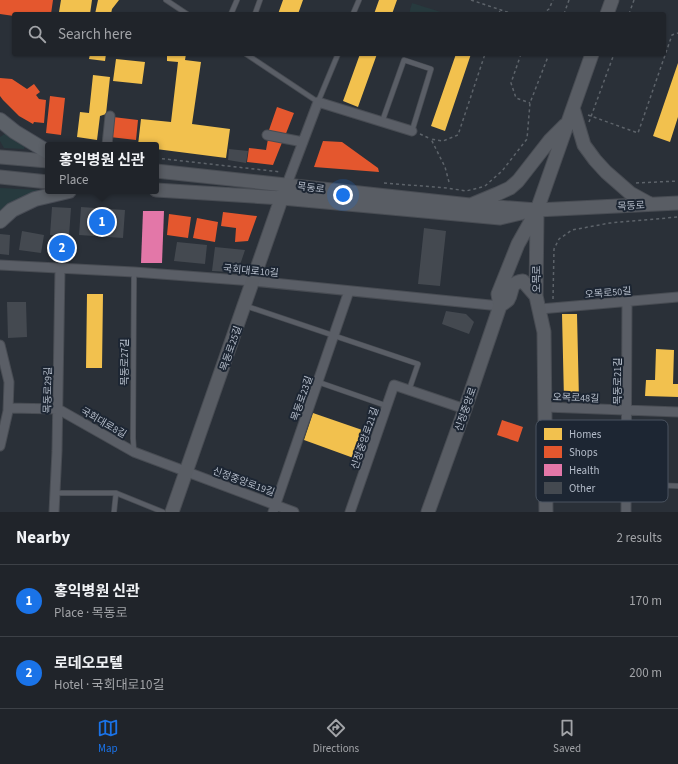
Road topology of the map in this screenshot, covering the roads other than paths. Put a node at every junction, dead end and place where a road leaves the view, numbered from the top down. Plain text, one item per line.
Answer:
1 (166, 0) edge
2 (237, 0) edge
3 (260, 0) edge
4 (359, 0) edge
5 (612, 0) edge
6 (184, 12) edge
7 (232, 12) edge
8 (256, 12) edge
9 (355, 12) edge
10 (607, 12) edge
11 (249, 56) edge
12 (337, 56) edge
13 (591, 56) edge
14 (318, 102) junction
15 (573, 108) junction
16 (110, 116) dead end
17 (0, 120) edge
18 (382, 122) junction
19 (568, 122) junction
20 (412, 131) joint
21 (267, 135) dead end
22 (106, 142) edge
23 (303, 142) junction
24 (45, 150) edge
25 (0, 157) edge
26 (45, 161) edge
27 (159, 170) edge
28 (0, 177) edge
29 (289, 179) junction
30 (45, 182) edge
31 (159, 190) edge
32 (56, 194) edge
33 (282, 198) junction
34 (678, 203) edge
35 (650, 204) junction
36 (470, 205) junction
37 (537, 210) junction
38 (0, 221) edge
39 (0, 264) edge
40 (60, 268) junction
41 (134, 272) junction
42 (253, 281) junction
43 (349, 291) junction
44 (536, 296) junction
45 (678, 298) edge
46 (628, 302) junction
47 (244, 305) junction
48 (500, 306) junction
49 (540, 309) junction
50 (334, 336) junction
51 (0, 345) edge
52 (318, 382) junction
53 (409, 390) junction
54 (387, 406) junction
55 (545, 407) junction
56 (8, 408) junction
57 (58, 409) junction
58 (465, 409) junction
59 (628, 410) junction
60 (678, 412) edge
61 (545, 420) edge
62 (628, 420) edge
63 (0, 446) edge
64 (134, 452) junction
65 (186, 472) junction
66 (668, 486) edge
67 (678, 486) edge
68 (55, 493) junction
69 (116, 493) junction
70 (546, 502) edge
71 (626, 502) edge
72 (274, 508) edge
73 (54, 512) edge
74 (114, 512) edge
75 (163, 512) edge
76 (172, 512) edge
77 (294, 512) edge
78 (350, 512) edge
79 (428, 512) edge
80 (546, 512) edge
81 (626, 512) edge

1 - 6 lane
2 - 7 lane
3 - 8 lane
4 - 9 lane
5 - 10 main road
11 - 14 lane
12 - 14 lane
13 - 15 main road, 오목로
14 - 18 street
14 - 23 street
15 - 19 main road, 오목로
15 - 35 main road
16 - 22 street
17 - 24 main road
18 - 20 street
18 - 20 lane
19 - 36 main road
19 - 37 main road, 오목로
21 - 23 street
23 - 29 street
25 - 26 main road
27 - 29 main road, 목동로
28 - 30 main road
29 - 33 main road, 목동로25길
29 - 36 main road, 목동로
31 - 33 main road, 목동로
32 - 38 main road
33 - 37 main road, 목동로
33 - 42 main road, 목동로25길
34 - 35 main road, 목동로
35 - 37 main road, 목동로
36 - 37 main road, 목동로
37 - 44 main road, 오목로
37 - 48 main road, 신정중앙로
39 - 40 street, 국회대로10길
40 - 41 street, 국회대로10길
40 - 57 street, 목동로29길
41 - 42 street, 국회대로10길
41 - 64 lane, 목동로27길
42 - 43 street, 국회대로10길
42 - 47 main road, 목동로25길
43 - 48 street, 국회대로10길
43 - 50 street, 목동로23길
44 - 48 main road, 신정중앙로
44 - 49 main road, 오목로
45 - 46 street, 오목로50길
46 - 49 street, 오목로50길
46 - 59 street, 목동로21길
47 - 50 lane
47 - 65 main road, 목동로25길
48 - 58 main road, 신정중앙로
49 - 55 main road, 오목로
50 - 52 street, 목동로23길
50 - 53 lane
51 - 56 street
52 - 54 lane
52 - 72 street, 목동로23길
53 - 54 street, 신정중앙로21길
53 - 58 street, 신정중앙로21길
54 - 78 street, 신정중앙로21길
55 - 59 street, 오목로48길
55 - 61 main road, 오목로
56 - 57 street, 국회대로8길
56 - 63 street
57 - 64 street, 국회대로8길
57 - 68 street, 목동로29길
58 - 79 main road, 신정중앙로
59 - 60 street, 오목로48길
59 - 62 street, 목동로21길
64 - 65 street, 국회대로8길
65 - 72 street, 신정중앙로19길
65 - 76 main road, 목동로25길
66 - 67 lane
68 - 69 lane
68 - 73 street, 목동로29길
69 - 74 lane
69 - 75 lane
70 - 80 main road, 오목로
71 - 81 street, 목동로21길
72 - 77 street, 신정중앙로19길

